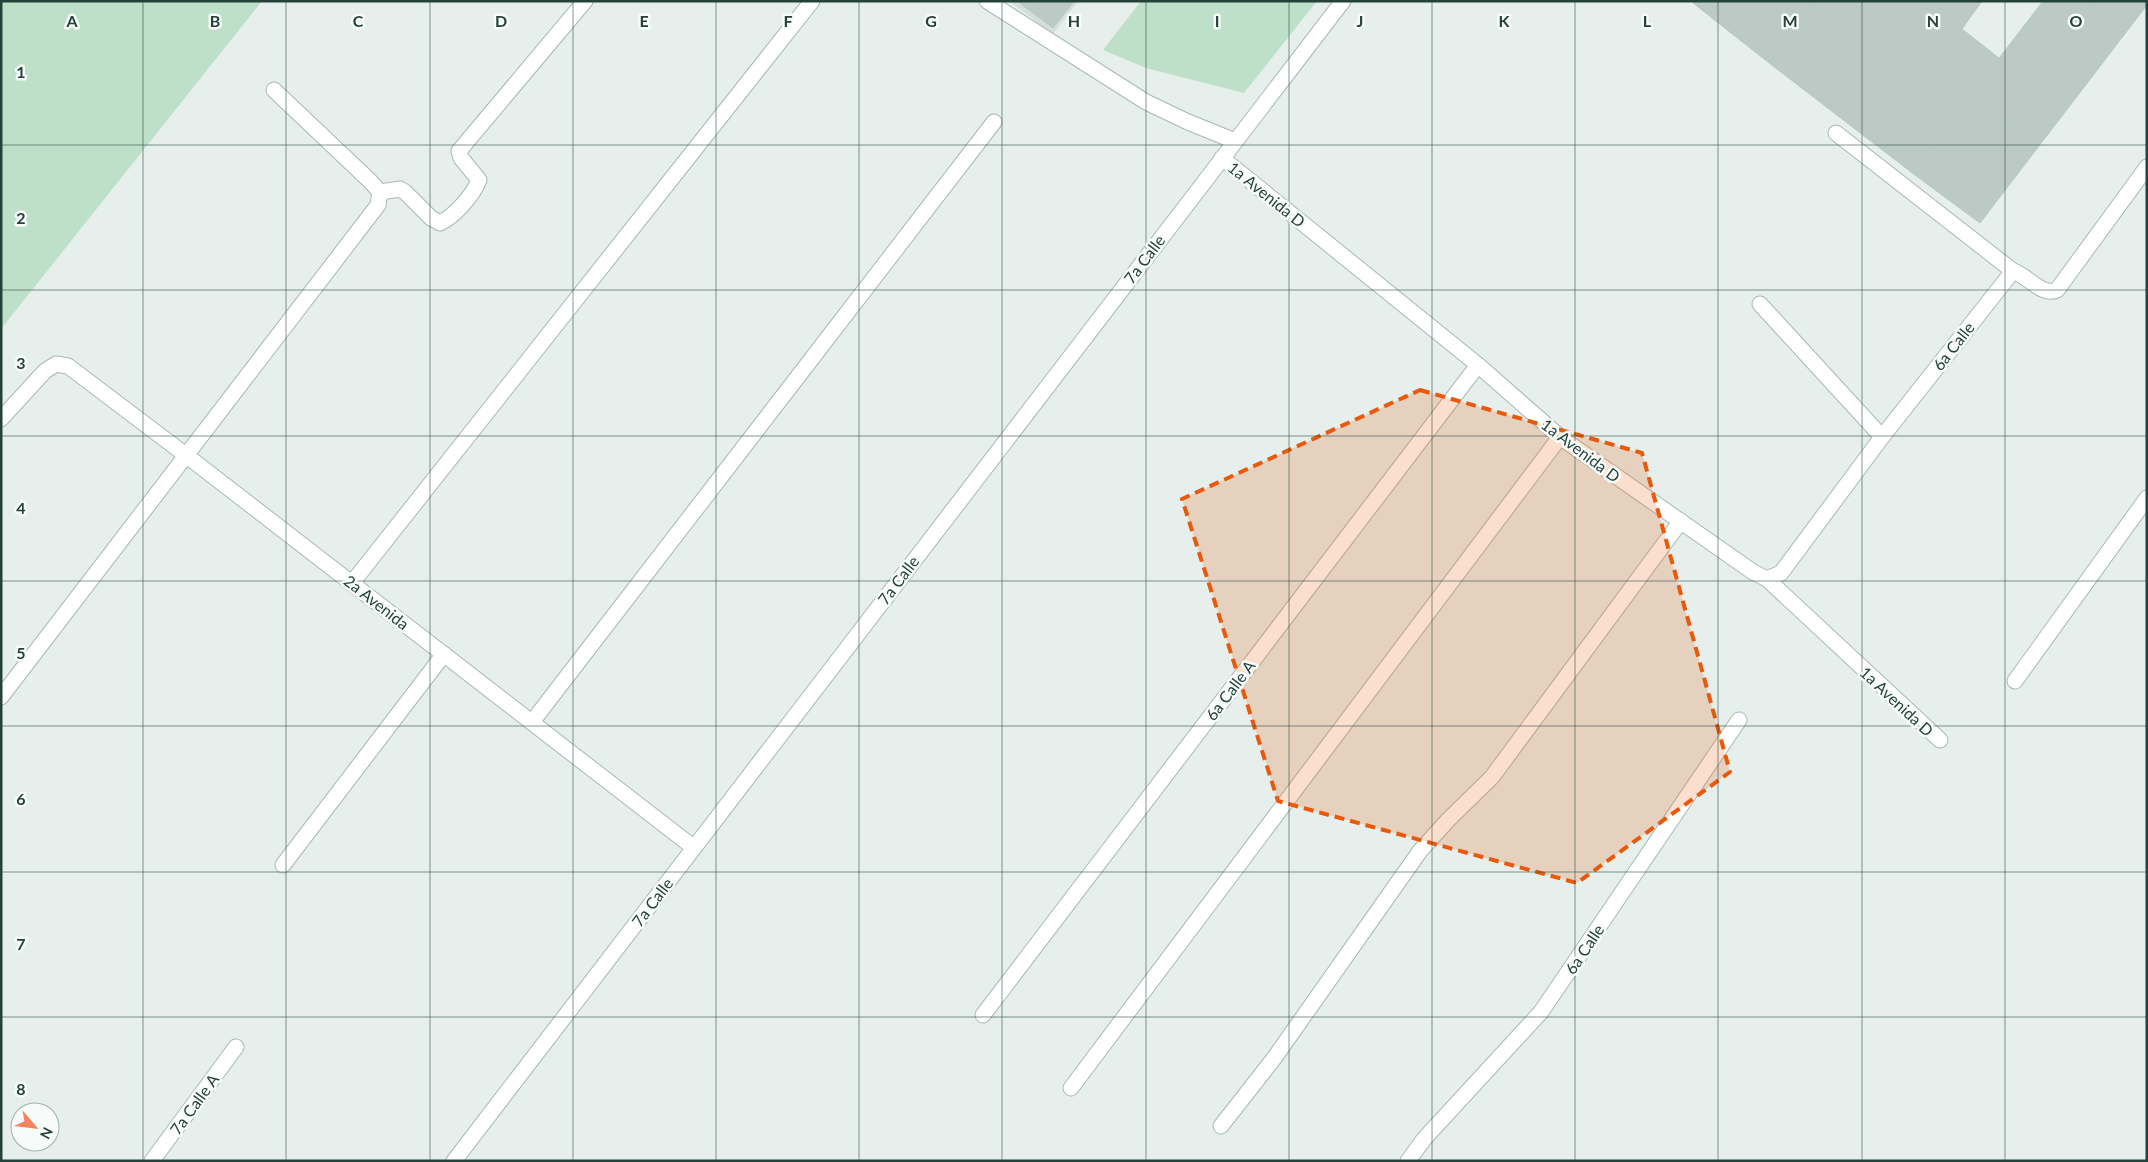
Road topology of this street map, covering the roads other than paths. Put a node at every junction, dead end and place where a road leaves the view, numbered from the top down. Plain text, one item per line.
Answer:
1 (585, 1) edge
2 (812, 1) edge
3 (988, 1) edge
4 (1343, 1) edge
5 (274, 90) dead end
6 (994, 122) dead end
7 (1836, 133) dead end
8 (1235, 141) junction
9 (1222, 158) junction
10 (2147, 167) edge
11 (380, 192) junction
12 (2013, 271) junction
13 (1760, 304) dead end
14 (1478, 365) junction
15 (1, 419) edge
16 (1560, 437) junction
17 (1882, 437) junction
18 (187, 456) junction
19 (2147, 498) edge
20 (1681, 521) junction
21 (1768, 579) junction
22 (352, 583) junction
23 (444, 654) junction
24 (2015, 681) dead end
25 (1, 698) edge
26 (1739, 720) dead end
27 (532, 722) junction
28 (1940, 740) dead end
29 (693, 847) junction
30 (283, 865) dead end
31 (983, 1015) dead end
32 (236, 1047) dead end
33 (1071, 1088) dead end
34 (1221, 1126) dead end
35 (152, 1161) edge
36 (454, 1161) edge
37 (1408, 1161) edge

1 - 11 street
2 - 22 street
3 - 8 street, 1a Avenida D
4 - 8 street, 7a Calle
5 - 11 street
6 - 27 street
7 - 12 street
8 - 9 street, 7a Calle
9 - 14 street, 1a Avenida D
9 - 29 street, 7a Calle
10 - 12 street
11 - 18 street
12 - 17 street, 6a Calle
13 - 17 street
14 - 16 street, 1a Avenida D
14 - 31 street, 6a Calle A
15 - 18 street, 2a Avenida
16 - 20 street, 1a Avenida D
16 - 33 street
17 - 21 street, 6a Calle
18 - 22 street, 2a Avenida
18 - 25 street
19 - 24 street
20 - 21 street, 1a Avenida D
20 - 34 street
21 - 28 street, 1a Avenida D
22 - 23 street, 2a Avenida
23 - 27 street, 2a Avenida
23 - 30 street
26 - 37 street, 6a Calle
27 - 29 street, 2a Avenida
29 - 36 street, 7a Calle
32 - 35 street, 7a Calle A

